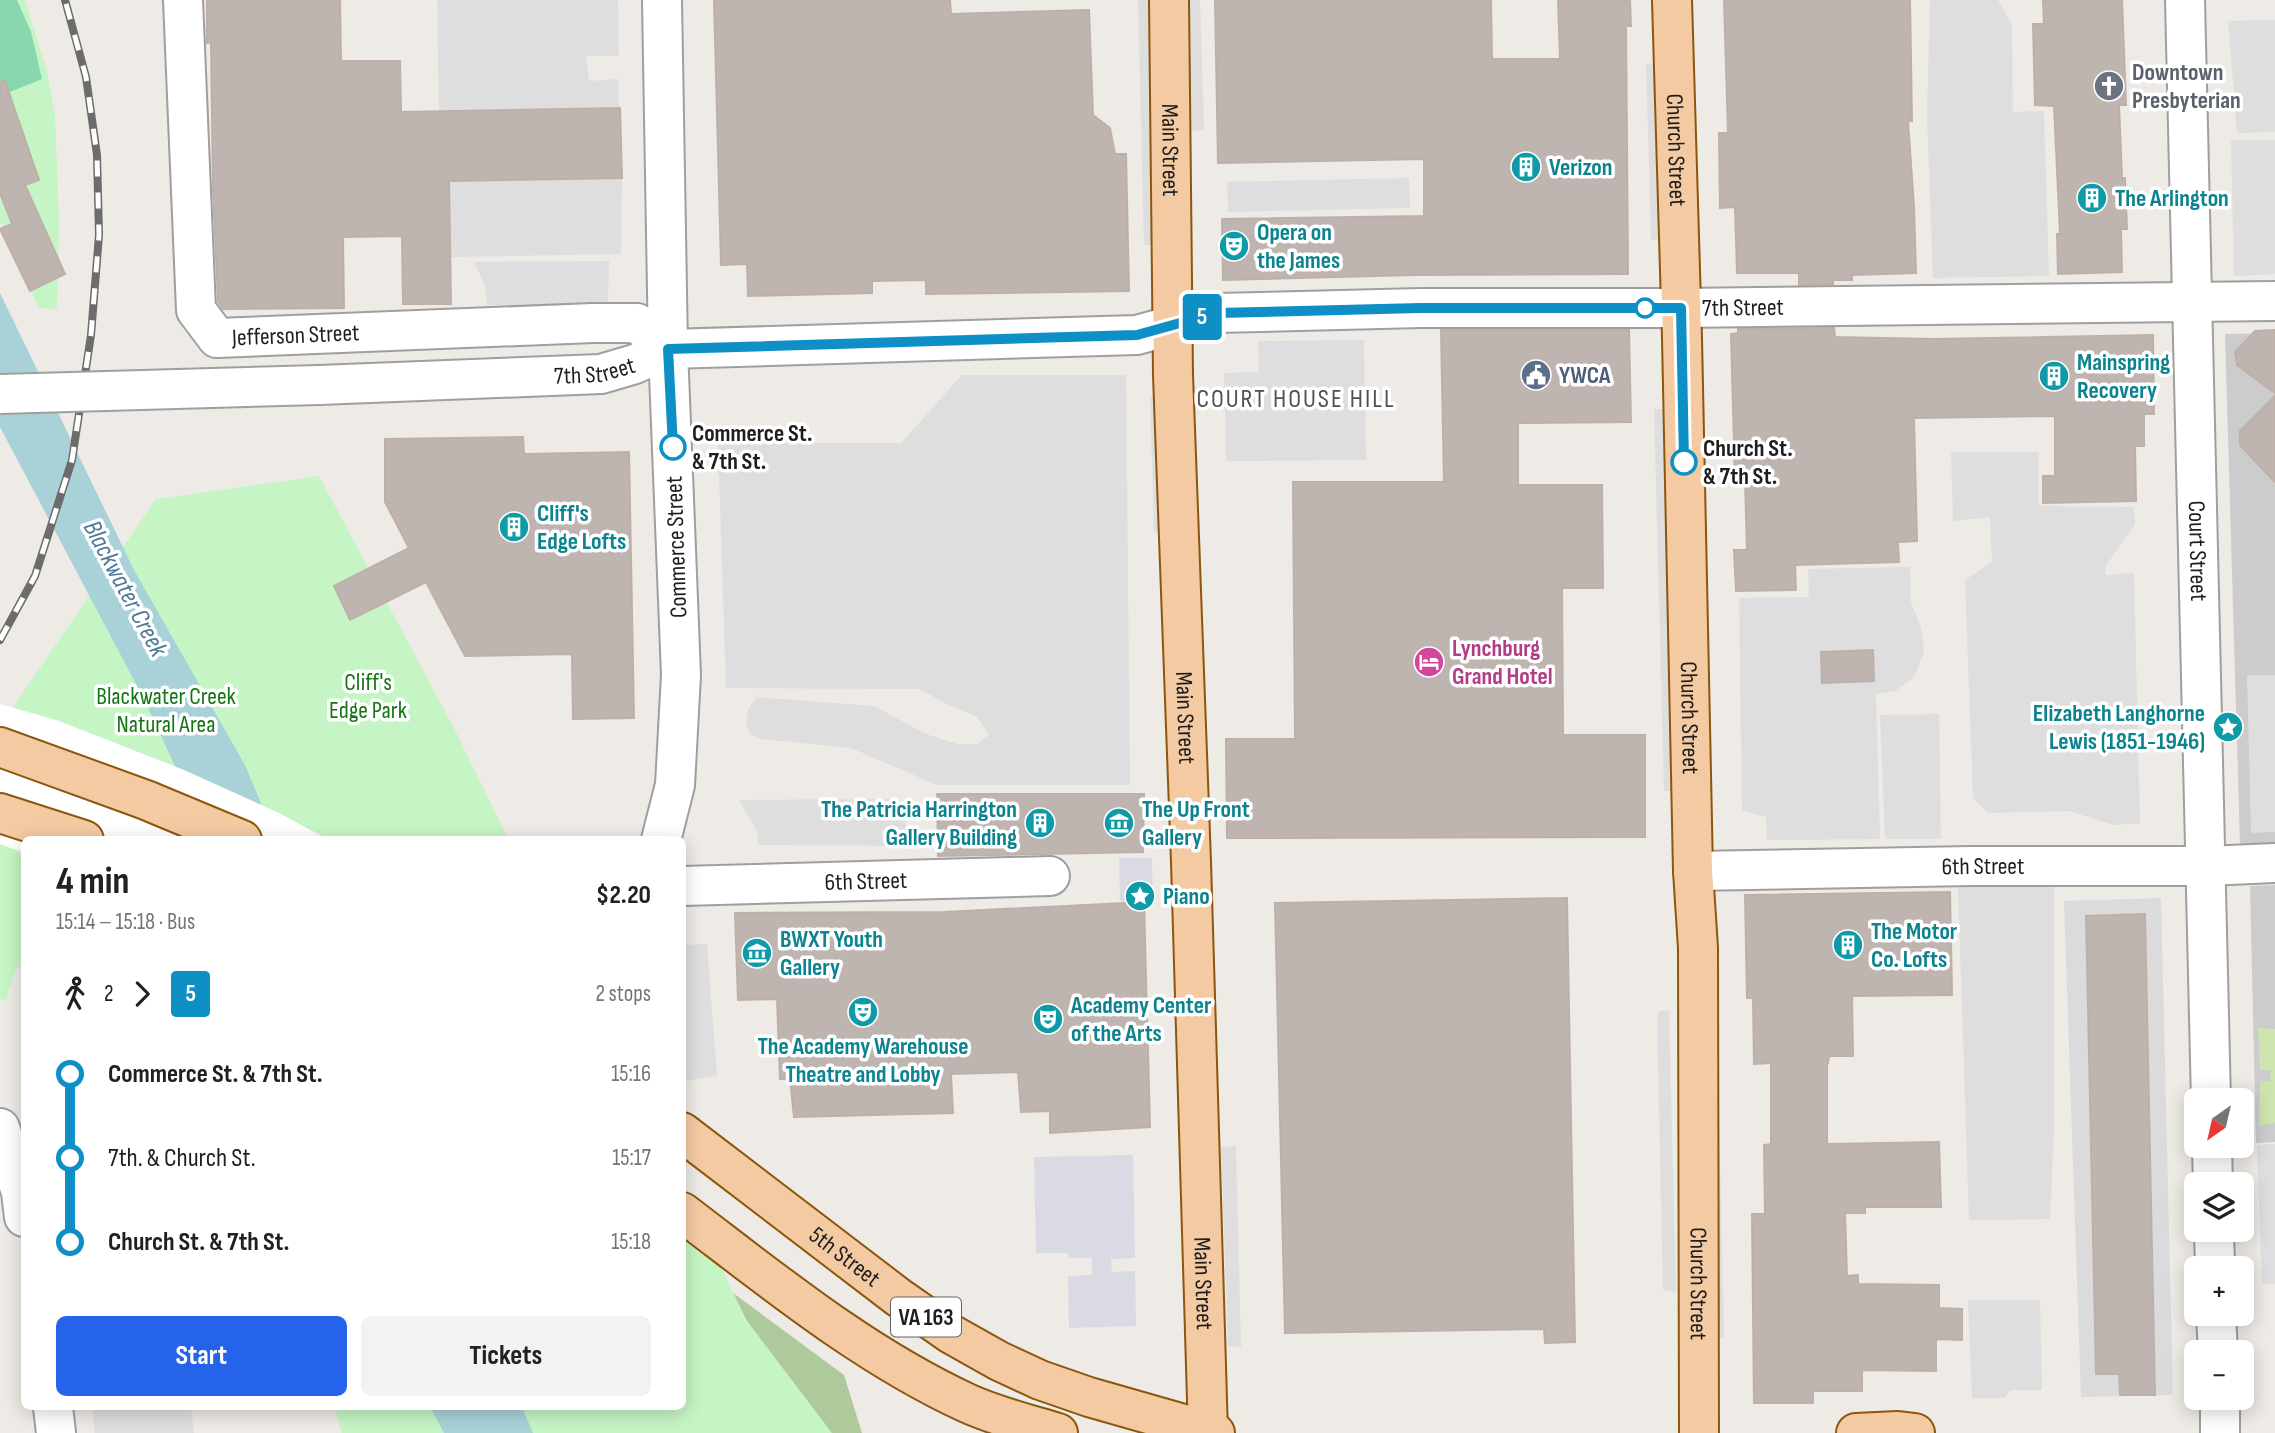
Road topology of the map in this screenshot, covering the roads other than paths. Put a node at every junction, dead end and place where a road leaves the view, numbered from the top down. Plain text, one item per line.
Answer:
1 (183, 0) edge
2 (662, 0) edge
3 (1169, 0) edge
4 (1672, 0) edge
5 (2185, 0) edge
6 (2275, 301) edge
7 (2191, 303) junction
8 (1681, 308) junction
9 (1173, 326) junction
10 (668, 349) junction
11 (0, 394) edge
12 (0, 747) edge
13 (0, 813) edge
14 (72, 836) edge
15 (232, 836) edge
16 (662, 836) edge
17 (2275, 863) edge
18 (2206, 866) junction
19 (1693, 871) junction
20 (1050, 876) dead end
21 (686, 886) edge
22 (2211, 1088) edge
23 (0, 1128) edge
24 (686, 1135) edge
25 (21, 1192) edge
26 (686, 1215) edge
27 (53, 1410) edge
28 (2220, 1410) edge
29 (57, 1433) edge
30 (1058, 1433) edge
31 (1210, 1433) edge
32 (1699, 1433) edge
33 (1856, 1433) edge
34 (1915, 1433) edge
35 (2220, 1433) edge

1 - 10 street, Jefferson Street
2 - 10 street, Commerce Street
3 - 9 main road, Main Street
4 - 8 main road, Church Street
5 - 7 street, Court Street
6 - 7 street, 7th Street
7 - 8 street, 7th Street
7 - 18 street, Court Street
8 - 9 street, 7th Street
8 - 19 main road, Church Street
9 - 10 street, 7th Street
9 - 31 main road, Main Street
10 - 11 street, 7th Street, bridge
10 - 16 street, Commerce Street
12 - 15 main road
13 - 14 main road
17 - 18 street, 6th Street
18 - 19 street, 6th Street
18 - 22 street, Court Street
19 - 32 main road, Church Street
20 - 21 street, 6th Street
23 - 25 street
24 - 31 main road, 5th Street / VA 163
26 - 30 main road
27 - 29 street
28 - 35 street
33 - 34 main road

